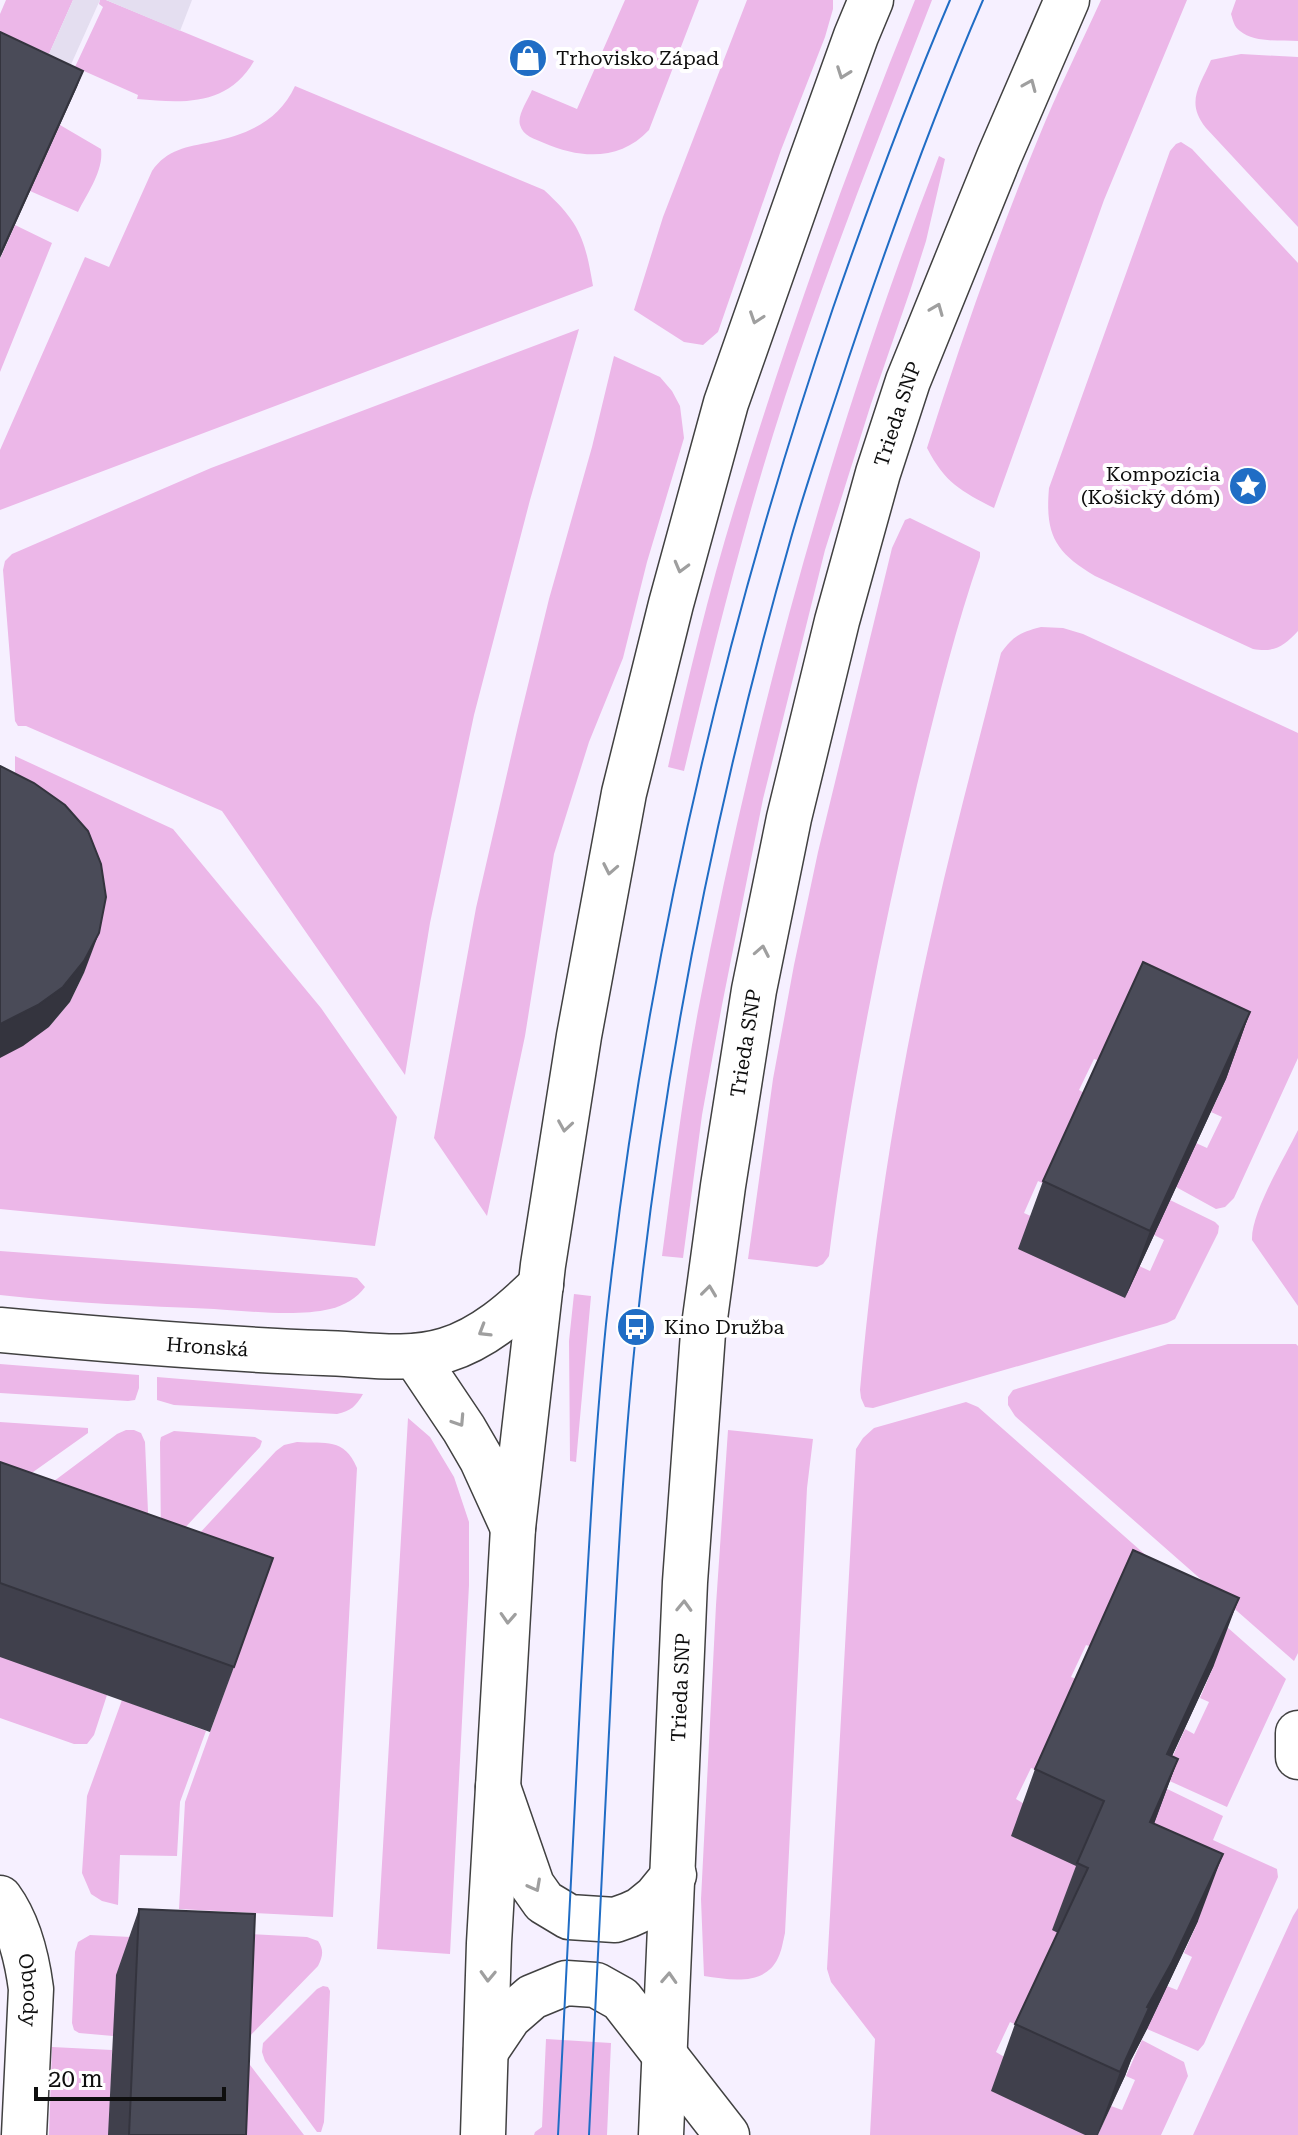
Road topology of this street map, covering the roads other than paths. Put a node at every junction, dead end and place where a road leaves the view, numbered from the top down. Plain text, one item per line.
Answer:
1 (871, 0) edge
2 (1067, 0) edge
3 (541, 1285) junction
4 (0, 1330) edge
5 (415, 1356) junction
6 (513, 1528) junction
7 (1298, 1733) edge
8 (1298, 1757) edge
9 (498, 1787) junction
10 (674, 1875) junction
11 (0, 1898) edge
12 (486, 2051) junction
13 (666, 2055) junction
14 (24, 2135) edge
15 (483, 2135) edge
16 (661, 2135) edge
17 (727, 2135) edge

1 -> 3 street
10 -> 2 street, Trieda SNP
3 -> 5 street, Hronská
3 - 6 street
4 - 5 street, Hronská
5 -> 6 street
6 -> 9 street
7 - 8 street
9 -> 10 street
9 -> 12 street
13 -> 10 street, Trieda SNP
11 - 14 street, Obrody
12 - 13 street
12 - 15 street
13 - 16 street, Trieda SNP
13 - 17 street

